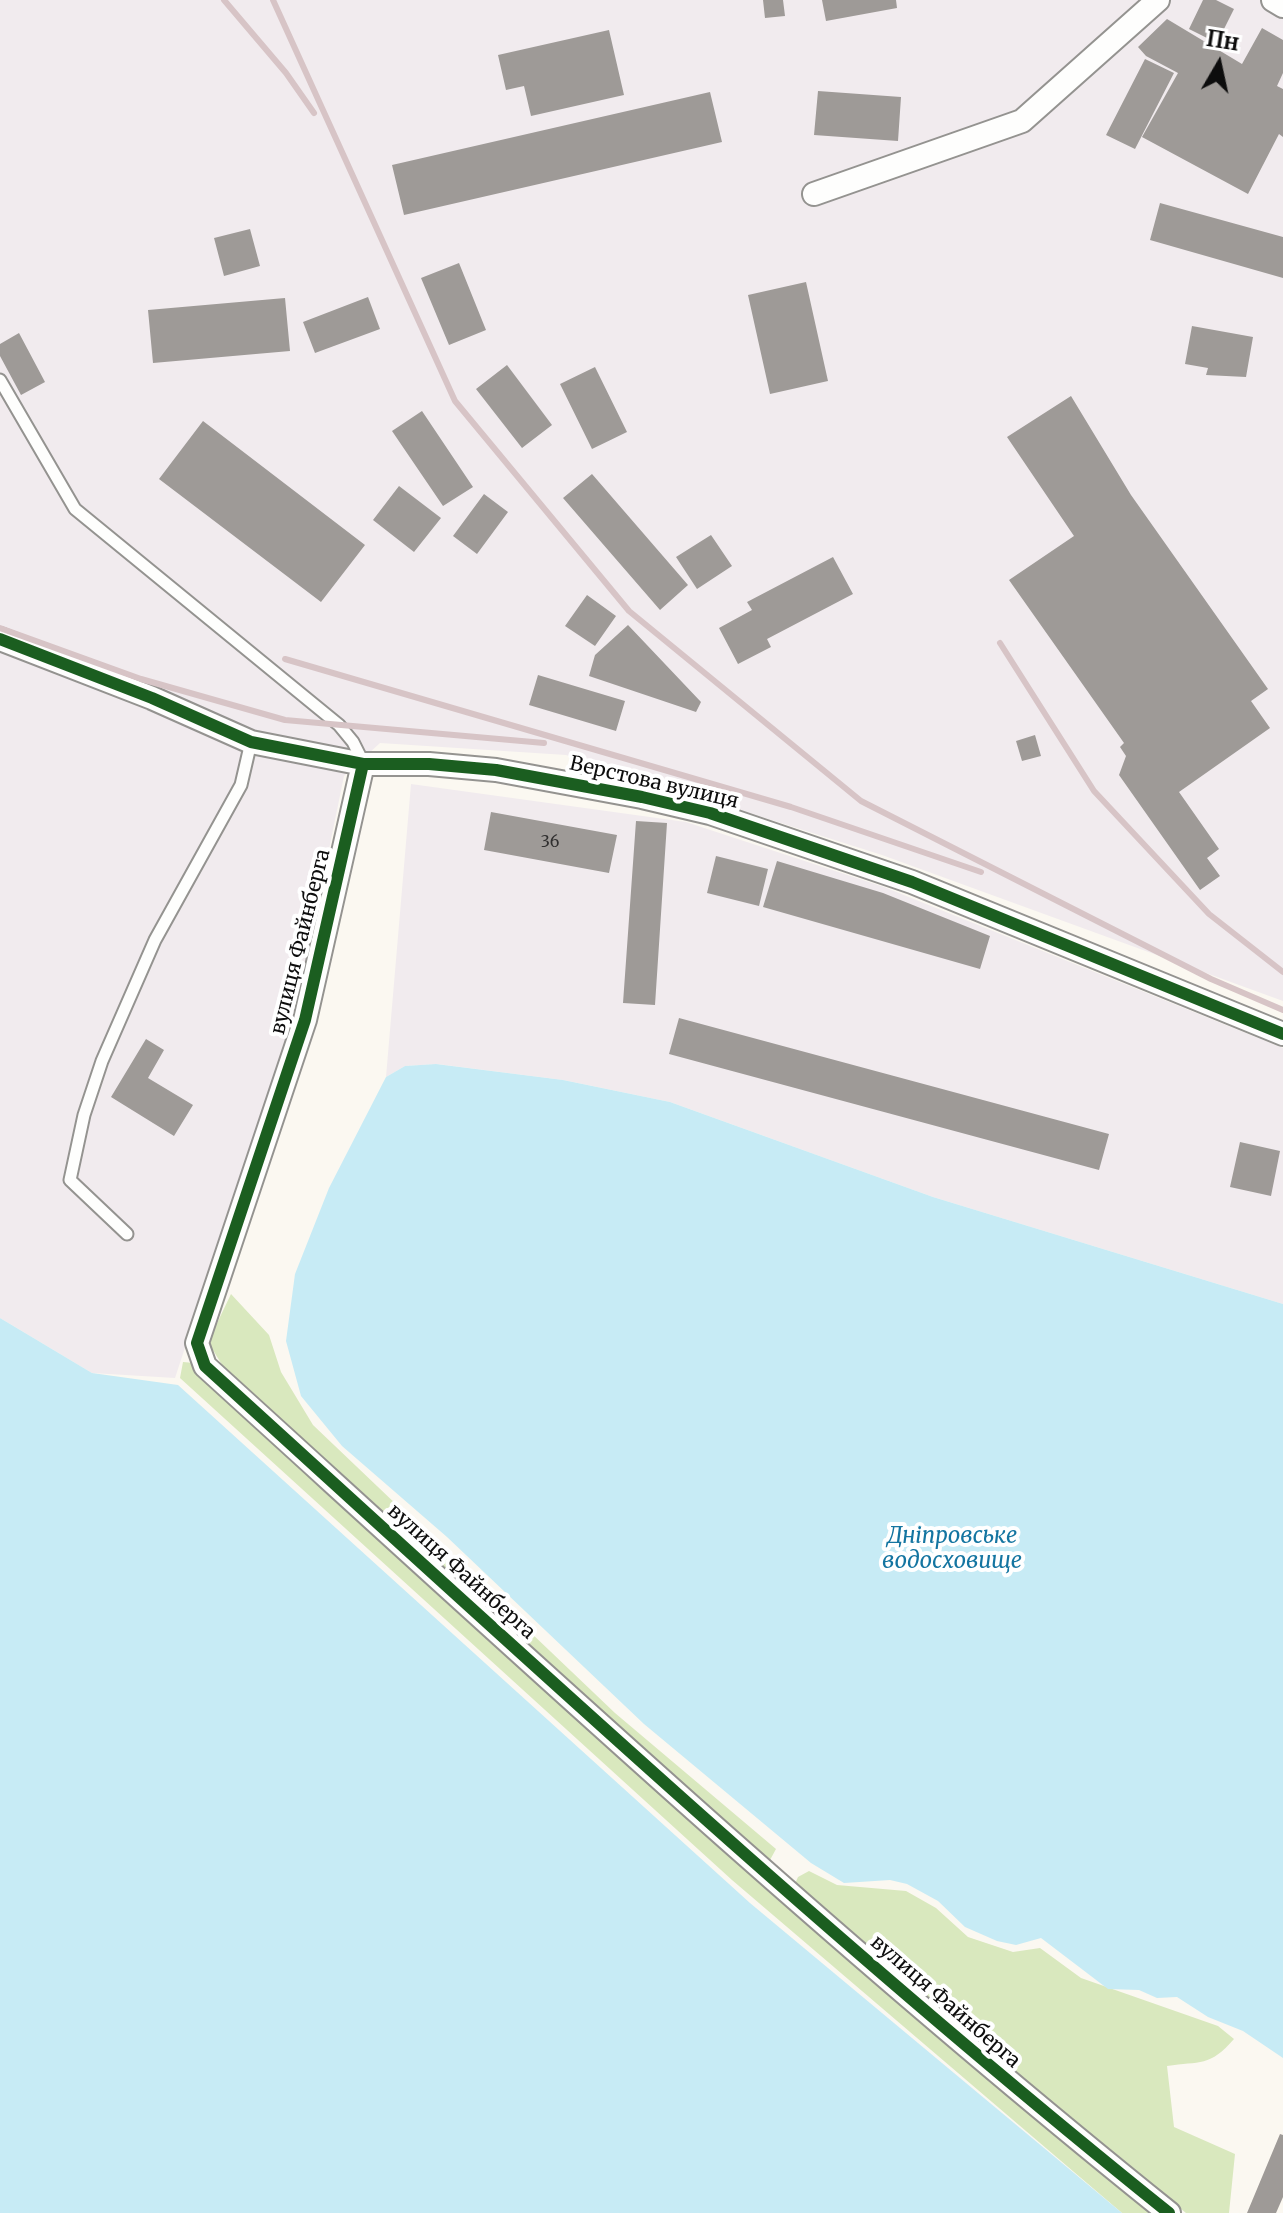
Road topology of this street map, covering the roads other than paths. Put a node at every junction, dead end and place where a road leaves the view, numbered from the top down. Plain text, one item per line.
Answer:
1 (1158, 0) edge
2 (1273, 0) edge
3 (1283, 6) edge
4 (814, 194) dead end
5 (0, 380) edge
6 (0, 639) edge
7 (251, 742) junction
8 (363, 764) junction
9 (1283, 1034) edge
10 (127, 1234) dead end
11 (1169, 2213) edge

1 - 4 street
2 - 3 street
5 - 8 lane
6 - 7 street, Верстова вулиця
7 - 8 street, Верстова вулиця
7 - 10 lane
8 - 9 street, Верстова вулиця
8 - 11 street, вулиця Файнберга

